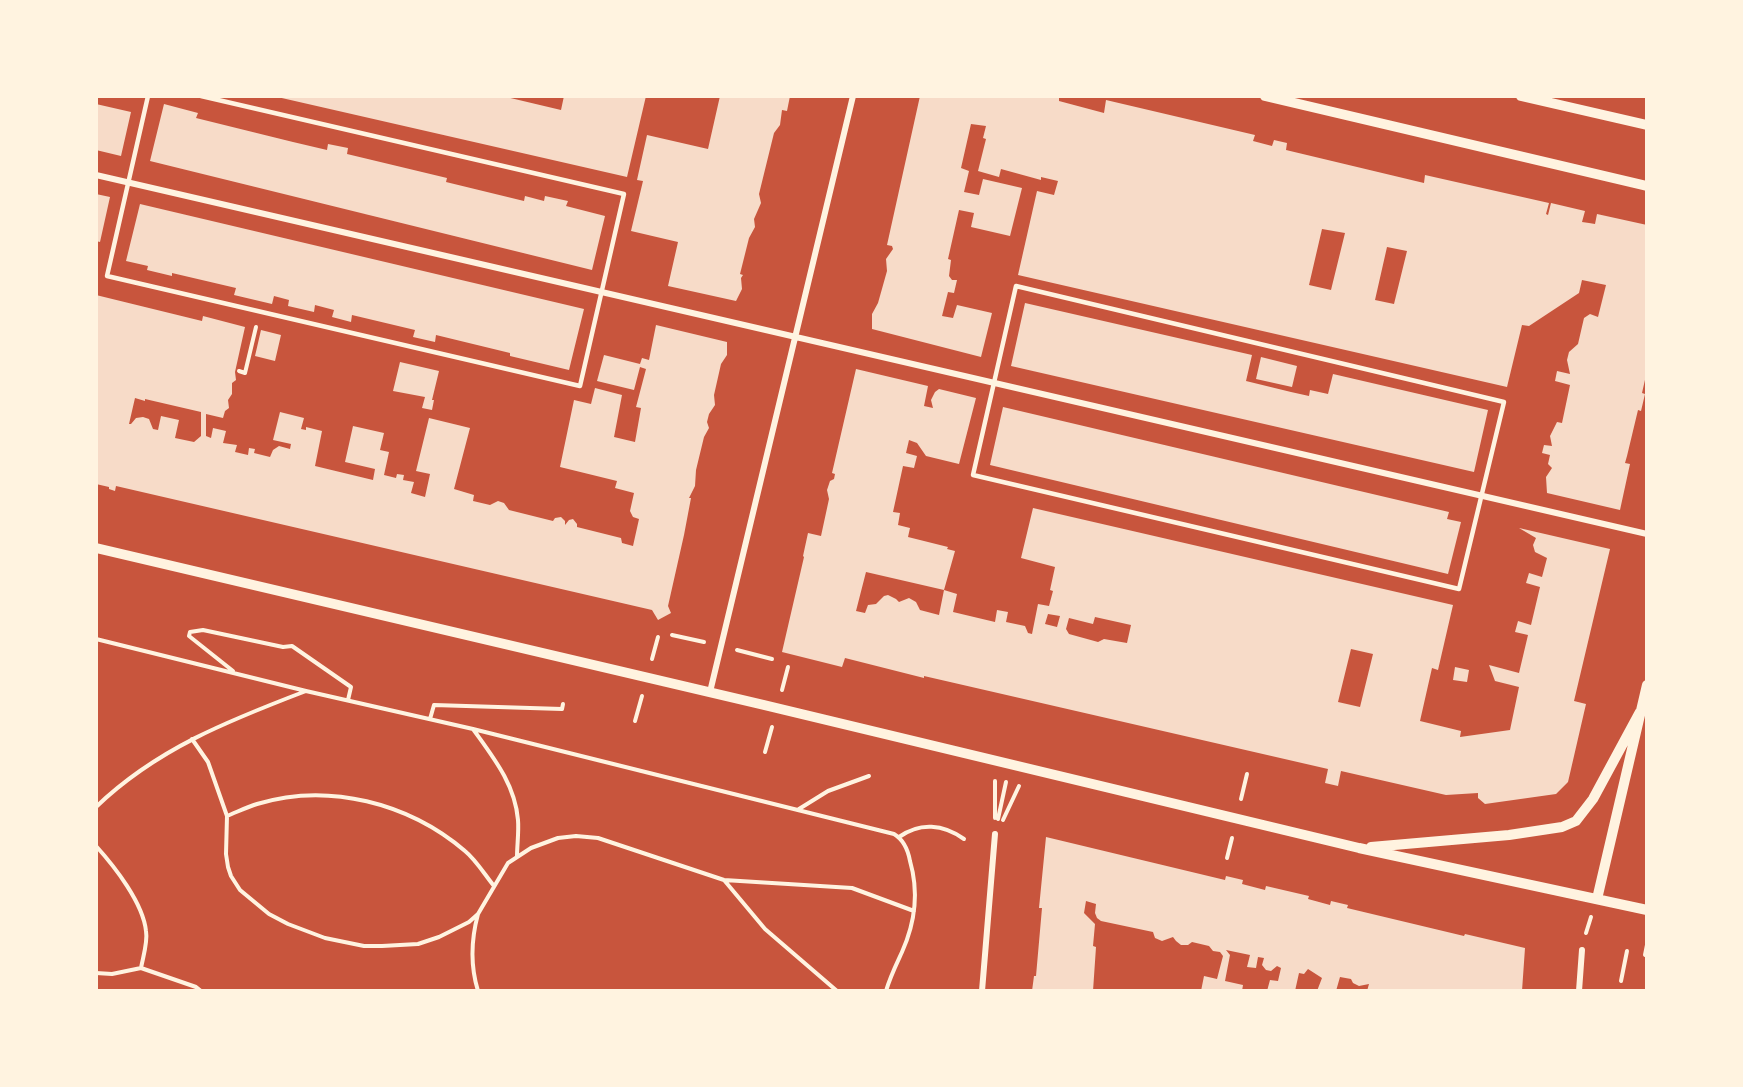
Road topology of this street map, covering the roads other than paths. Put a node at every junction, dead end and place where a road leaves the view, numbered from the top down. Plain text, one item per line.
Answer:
1 (148, 96) edge
2 (201, 96) edge
3 (853, 96) edge
4 (1265, 96) edge
5 (1521, 96) edge
6 (1647, 125) edge
7 (96, 175) edge
8 (1647, 181) edge
9 (128, 182) junction
10 (1635, 184) junction
11 (1647, 186) edge
12 (602, 292) junction
13 (795, 337) junction
14 (994, 382) junction
15 (1481, 495) junction
16 (1647, 534) edge
17 (96, 548) edge
18 (1647, 685) edge
19 (710, 692) junction
20 (1640, 712) junction
21 (995, 834) road end
22 (1359, 848) junction
23 (1597, 899) junction
24 (1647, 910) edge
25 (1582, 950) road end
26 (982, 991) edge
27 (1579, 991) edge

1 - 9 lane
2 - 12 lane
3 - 13 street
4 - 10 street
5 - 6 street
7 - 9 street
8 - 10 street
9 - 12 street
9 - 12 lane
10 - 11 street
12 - 13 street
13 - 14 street
13 - 19 street
14 - 15 street
14 - 15 lane
14 - 15 lane
15 - 16 street
17 - 19 street
18 - 20 street
19 - 22 street
20 - 22 street
20 - 23 street
21 - 26 street
22 - 23 street
23 - 24 street
25 - 27 street

